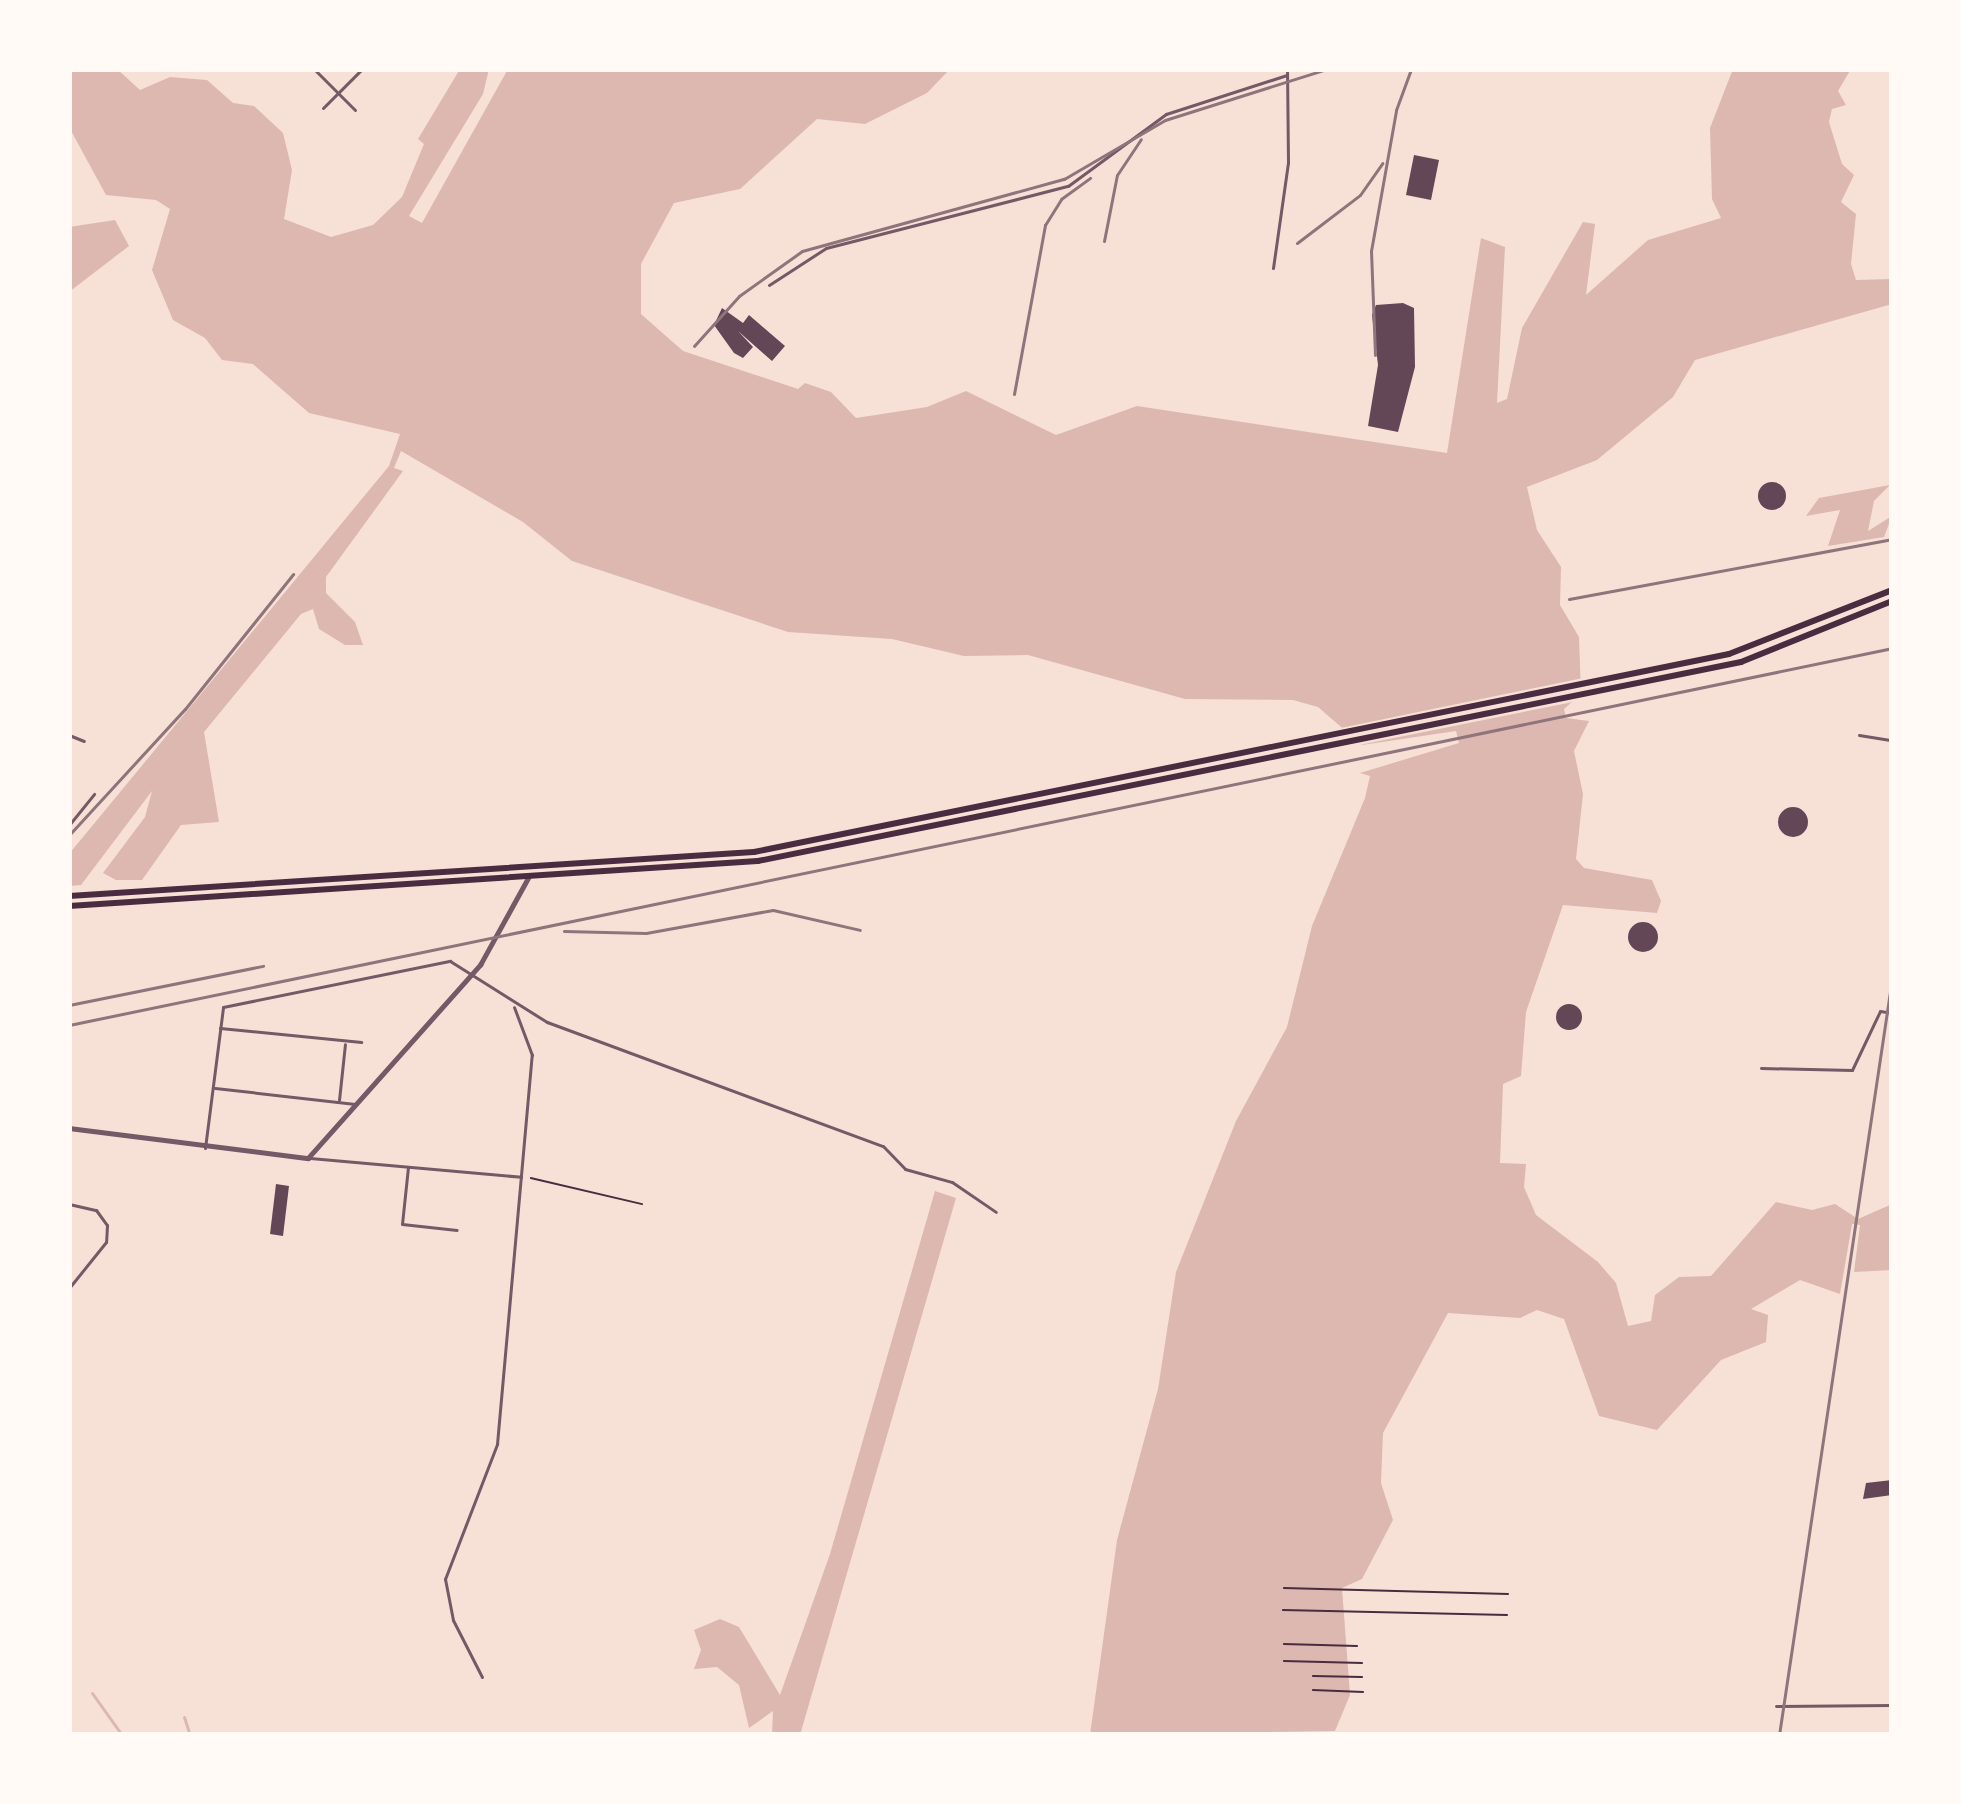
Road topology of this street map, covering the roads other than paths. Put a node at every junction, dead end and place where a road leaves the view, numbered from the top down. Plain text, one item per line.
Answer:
1 (314, 69) edge
2 (362, 69) edge
3 (1287, 72) edge
4 (338, 93) junction
5 (323, 108) dead end
6 (355, 110) dead end
7 (1273, 268) dead end
8 (769, 285) dead end
9 (1892, 590) edge
10 (1892, 601) edge
11 (1740, 657) junction
12 (69, 735) edge
13 (1859, 735) dead end
14 (1892, 740) edge
15 (84, 741) dead end
16 (1275, 752) junction
17 (94, 794) dead end
18 (69, 825) edge
19 (528, 878) junction
20 (257, 884) junction
21 (257, 895) junction
22 (69, 896) edge
23 (69, 905) edge
24 (473, 973) junction
25 (512, 1005) junction
26 (1892, 1013) edge
27 (218, 1028) junction
28 (345, 1040) junction
29 (362, 1042) dead end
30 (1761, 1068) dead end
31 (212, 1088) junction
32 (339, 1102) junction
33 (357, 1104) junction
34 (69, 1128) edge
35 (205, 1148) junction
36 (308, 1158) junction
37 (408, 1167) junction
38 (521, 1177) junction
39 (69, 1204) edge
40 (996, 1212) dead end
41 (457, 1230) dead end
42 (69, 1288) edge
43 (482, 1677) dead end
44 (1892, 1705) edge
45 (1777, 1706) dead end

1 - 4 street
2 - 4 street
3 - 7 street
3 - 8 street
4 - 5 street
4 - 6 street
9 - 11 main road
10 - 11 main road
11 - 16 main road
12 - 15 street
13 - 14 street
16 - 19 main road
16 - 20 main road
17 - 18 street
19 - 21 main road
19 - 24 street
20 - 21 street
20 - 22 main road
21 - 23 main road
24 - 25 street
24 - 27 street
24 - 33 street
25 - 38 street
25 - 40 street
26 - 30 street
27 - 28 street
27 - 31 street
28 - 29 street
28 - 32 street
31 - 32 street
31 - 35 street
32 - 33 street
33 - 36 street
34 - 35 street
35 - 36 street
36 - 37 street
37 - 38 street
37 - 41 street
38 - 43 street
39 - 42 street
44 - 45 street

